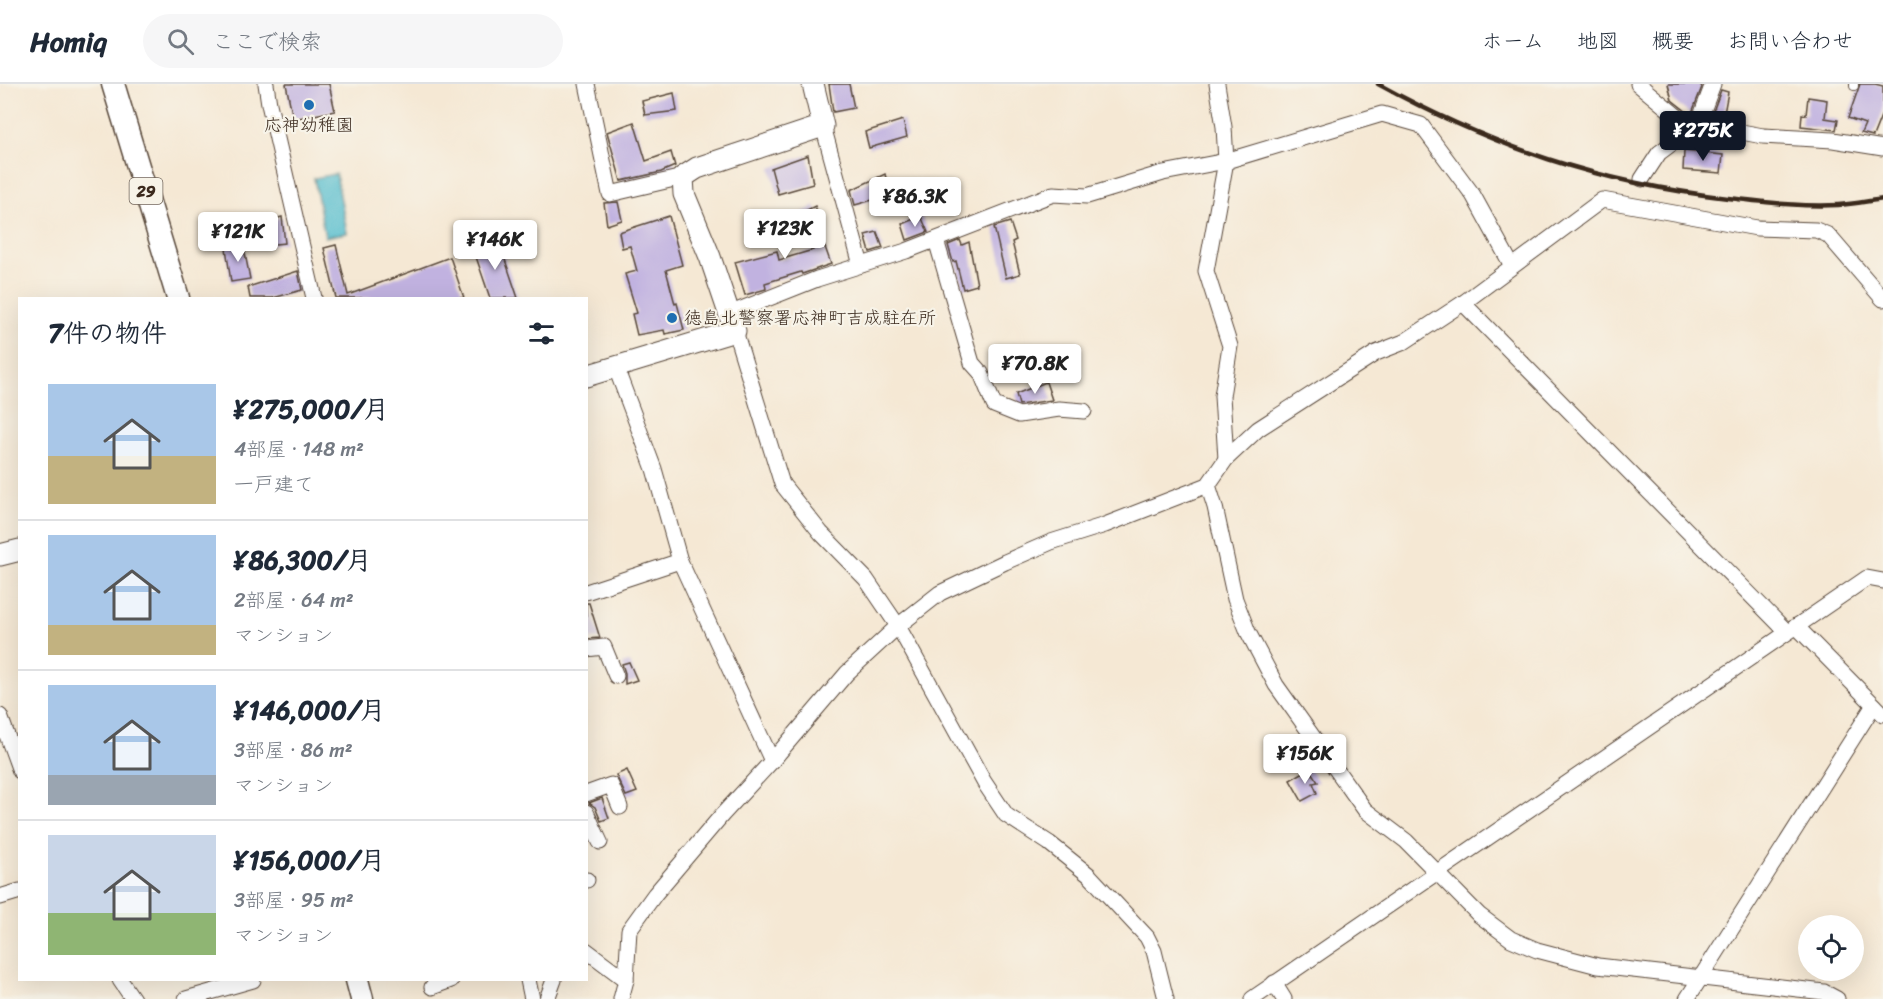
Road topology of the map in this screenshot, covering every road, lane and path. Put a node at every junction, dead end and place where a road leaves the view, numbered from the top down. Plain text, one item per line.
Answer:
1 (113, 84) edge
2 (266, 84) edge
3 (587, 84) edge
4 (813, 84) edge
5 (1217, 84) edge
6 (1638, 84) edge
7 (1713, 84) edge
8 (823, 126) junction
9 (1695, 126) junction
10 (1883, 148) edge
11 (1226, 160) junction
12 (683, 177) junction
13 (1640, 192) junction
14 (936, 240) junction
15 (861, 265) junction
16 (1512, 266) junction
17 (178, 297) edge
18 (314, 297) edge
19 (1883, 299) edge
20 (1463, 303) junction
21 (732, 323) junction
22 (616, 368) junction
23 (588, 375) edge
24 (1084, 411) dead end
25 (1226, 459) junction
26 (1208, 485) junction
27 (18, 550) edge
28 (0, 555) edge
29 (680, 561) junction
30 (1883, 581) edge
31 (588, 591) edge
32 (898, 626) junction
33 (1792, 629) junction
34 (588, 649) edge
35 (616, 676) dead end
36 (1878, 709) edge
37 (0, 716) edge
38 (772, 761) junction
39 (18, 766) edge
40 (588, 793) edge
41 (620, 807) dead end
42 (588, 816) edge
43 (600, 842) dead end
44 (1437, 873) junction
45 (18, 892) edge
46 (0, 897) edge
47 (588, 952) edge
48 (1702, 978) junction
49 (626, 980) junction
50 (121, 981) edge
51 (249, 981) edge
52 (357, 981) edge
53 (448, 981) edge
54 (528, 981) edge
55 (554, 981) edge
56 (1274, 983) junction
57 (432, 987) dead end
58 (133, 999) edge
59 (186, 999) edge
60 (362, 999) edge
61 (532, 999) edge
62 (547, 999) edge
63 (621, 999) edge
64 (1166, 999) edge
65 (1252, 999) edge
66 (1284, 999) edge
67 (1687, 999) edge
68 (1837, 999) edge

1 - 17 main road, 29
2 - 18 street
3 - 12 street
4 - 8 street
5 - 11 street
6 - 9 street
7 - 9 street
8 - 12 street
8 - 15 street
9 - 10 street
9 - 13 street
11 - 14 street
11 - 16 street
11 - 25 street
12 - 21 street
13 - 16 street
13 - 19 street
14 - 15 street
14 - 24 street
15 - 21 street
16 - 20 street
20 - 25 street
20 - 33 street
21 - 22 street
21 - 32 street
22 - 23 street
22 - 29 street
25 - 26 street
26 - 32 street
26 - 44 street
27 - 28 street
29 - 31 street
29 - 38 street
30 - 33 street
32 - 38 street
32 - 64 street
33 - 36 street
33 - 44 street
34 - 35 street
36 - 48 street
37 - 39 street
38 - 49 street
40 - 41 street
42 - 43 street
44 - 48 street
44 - 56 street
45 - 46 street
47 - 49 street
48 - 67 street
48 - 68 street
49 - 63 street
50 - 58 street
51 - 59 street
52 - 60 main road
53 - 57 street
54 - 61 street
55 - 62 street
56 - 65 street
56 - 66 street

